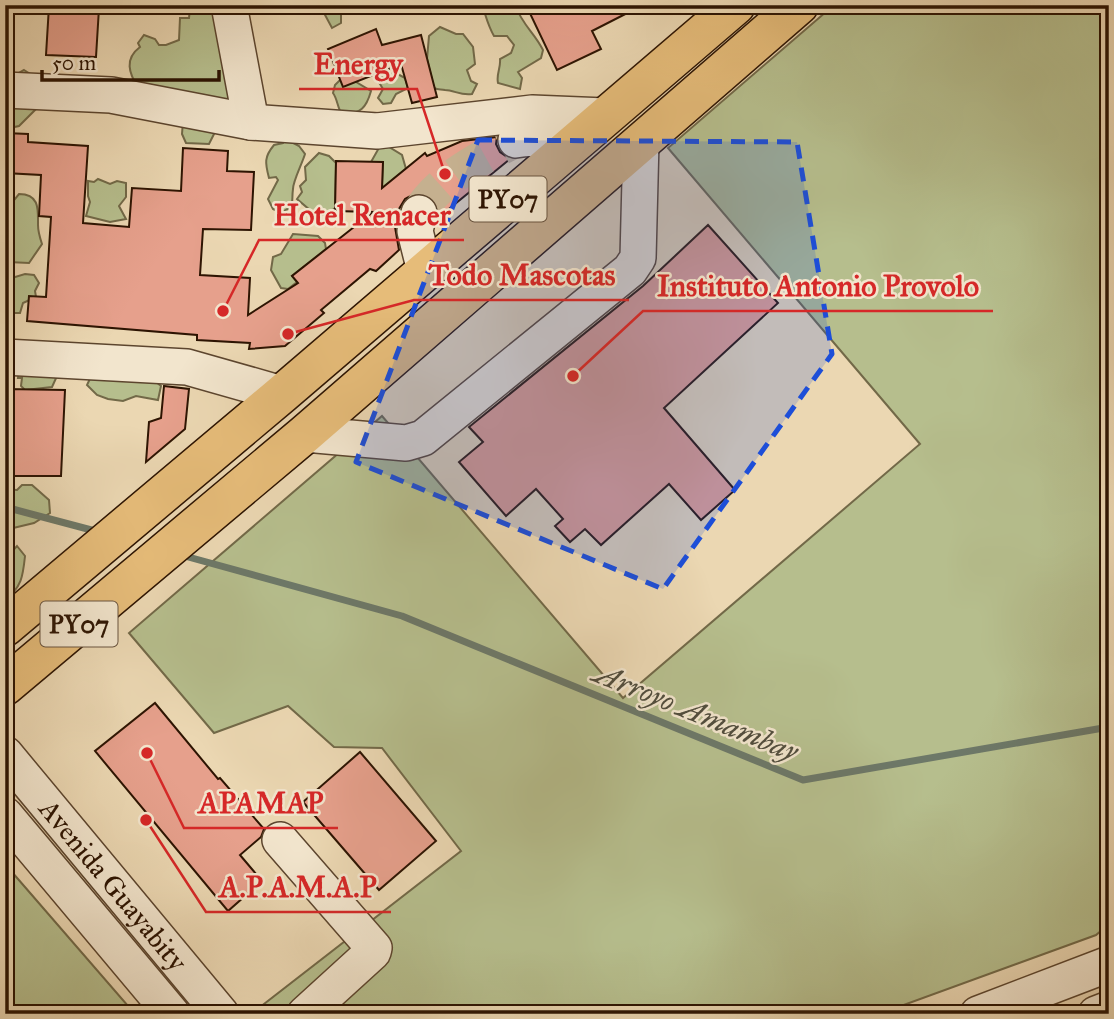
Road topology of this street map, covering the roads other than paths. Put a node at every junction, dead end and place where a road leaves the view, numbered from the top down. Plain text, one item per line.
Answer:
1 (229, 5) edge
2 (799, 5) edge
3 (721, 10) edge
4 (5, 90) edge
5 (605, 116) junction
6 (251, 122) junction
7 (516, 140) tunnel mouth
8 (641, 141) junction
9 (568, 147) junction
10 (419, 213) tunnel mouth
11 (425, 271) junction
12 (5, 357) edge
13 (282, 394) junction
14 (305, 434) junction
15 (5, 627) edge
16 (5, 686) edge
17 (5, 754) edge
18 (5, 815) edge
19 (280, 840) dead end
20 (1109, 964) edge
21 (1109, 1009) edge
22 (172, 1014) edge
23 (221, 1014) edge
24 (306, 1014) edge
25 (978, 1014) edge
26 (1096, 1014) edge

1 - 6 street
2 - 8 main road, PY07
3 - 5 main road, PY07
4 - 6 street
5 - 6 street
5 - 9 main road, PY07
7 - 9 street
8 - 14 main road, PY07
8 - 14 street
9 - 11 main road, PY07
10 - 11 street
11 - 13 main road, PY07
12 - 13 street
13 - 15 main road, PY07
14 - 16 main road, PY07
17 - 23 street, Avenida Guayabity
18 - 22 street, Avenida Guayabity
19 - 24 street
20 - 25 street
21 - 26 street

